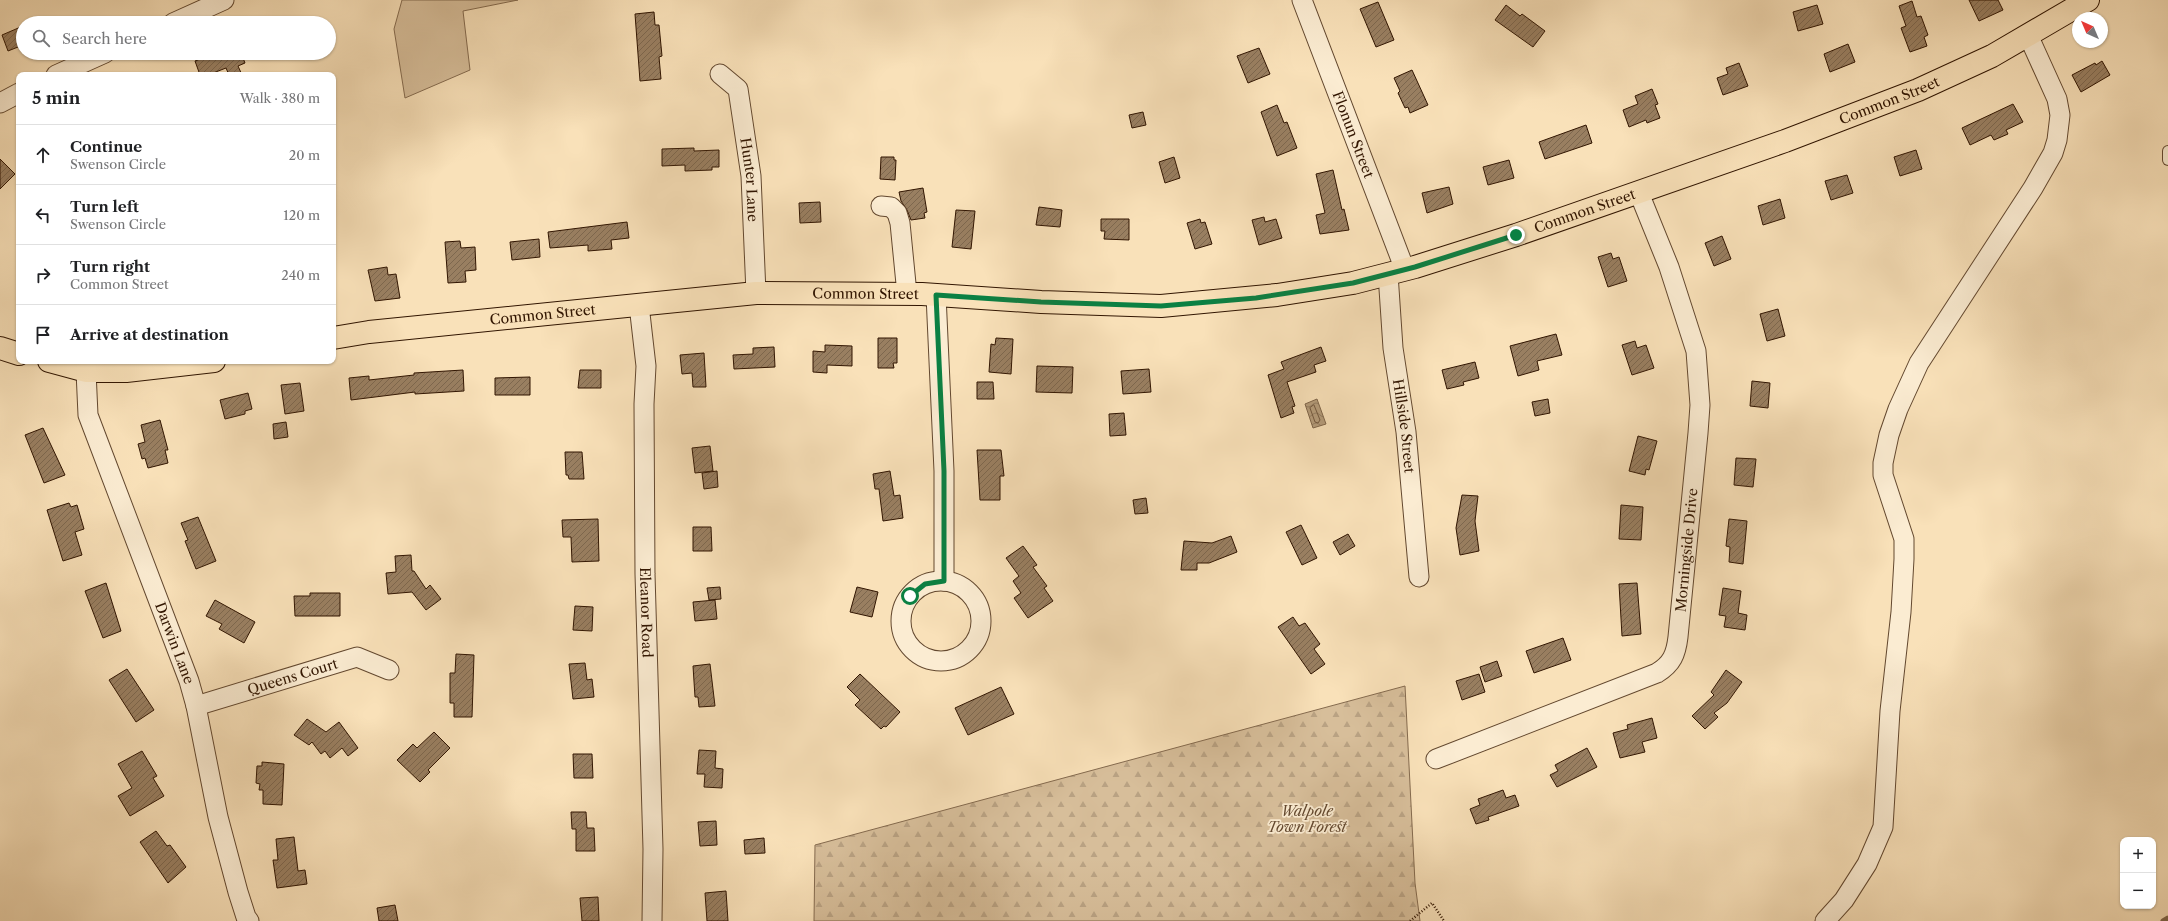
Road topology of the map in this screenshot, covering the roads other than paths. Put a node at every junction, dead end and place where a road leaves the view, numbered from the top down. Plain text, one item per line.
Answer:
1 (224, 0) edge
2 (1302, 0) edge
3 (2088, 0) edge
4 (189, 16) edge
5 (2028, 35) junction
6 (89, 60) edge
7 (63, 72) edge
8 (720, 74) dead end
9 (16, 95) edge
10 (0, 103) edge
11 (2168, 151) edge
12 (2168, 160) edge
13 (1639, 193) junction
14 (881, 206) dead end
15 (1397, 272) junction
16 (756, 293) junction
17 (907, 294) junction
18 (936, 295) junction
19 (639, 305) junction
20 (336, 338) edge
21 (0, 348) edge
22 (16, 353) edge
23 (60, 364) edge
24 (188, 364) edge
25 (86, 371) junction
26 (1419, 577) dead end
27 (944, 581) junction
28 (389, 670) dead end
29 (196, 706) junction
30 (1436, 759) dead end
31 (249, 921) edge
32 (652, 921) edge
33 (1826, 921) edge

1 - 4 street
2 - 15 street, Flonun Street
3 - 5 main road, Common Street
5 - 13 main road, Common Street
5 - 33 street
6 - 7 street
8 - 16 street, Hunter Lane
9 - 10 street
11 - 12 lane
13 - 15 main road, Common Street
13 - 30 street, Morningside Drive
14 - 17 street
15 - 18 main road, Common Street
15 - 26 street, Hillside Street
16 - 17 main road, Common Street
16 - 19 main road, Common Street
17 - 18 main road, Common Street
18 - 27 street
19 - 20 main road, Common Street
19 - 32 street, Eleanor Road
21 - 22 main road
23 - 25 main road
24 - 25 main road
25 - 29 street, Darwin Lane
27 - 27 street
28 - 29 street, Queens Court
29 - 31 street, Darwin Lane

